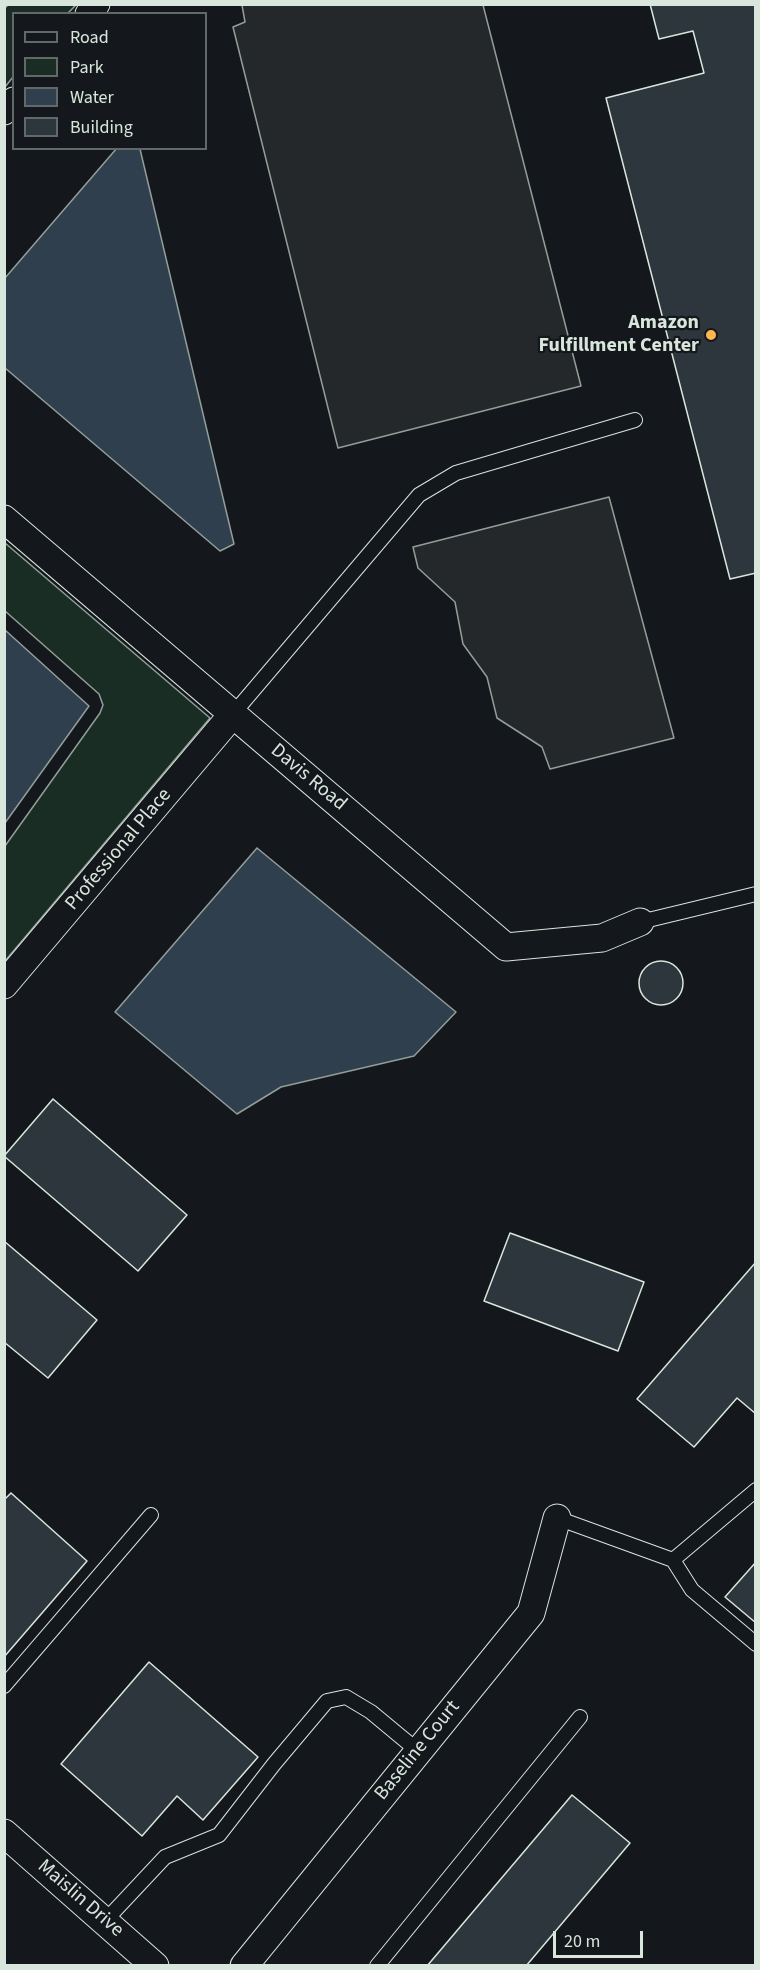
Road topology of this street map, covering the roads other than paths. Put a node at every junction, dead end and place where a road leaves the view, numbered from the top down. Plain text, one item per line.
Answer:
1 (636, 420) dead end
2 (4, 519) edge
3 (233, 714) junction
4 (756, 894) edge
5 (640, 922) joint
6 (4, 985) edge
7 (756, 1490) edge
8 (151, 1515) dead end
9 (557, 1518) joint
10 (673, 1560) junction
11 (756, 1644) edge
12 (4, 1686) edge
13 (580, 1717) dead end
14 (418, 1751) junction
15 (4, 1833) edge
16 (105, 1921) junction
17 (155, 1965) edge
18 (244, 1965) edge
19 (377, 1965) edge

1 - 3 lane
2 - 3 street, Davis Road
3 - 5 street, Davis Road
3 - 6 street, Professional Place
4 - 5 lane
7 - 10 lane
8 - 12 lane
9 - 10 lane
9 - 14 street, Baseline Court
10 - 11 lane
13 - 19 lane
14 - 16 lane
14 - 18 street, Baseline Court
15 - 16 street, Maislin Drive
16 - 17 street, Maislin Drive

